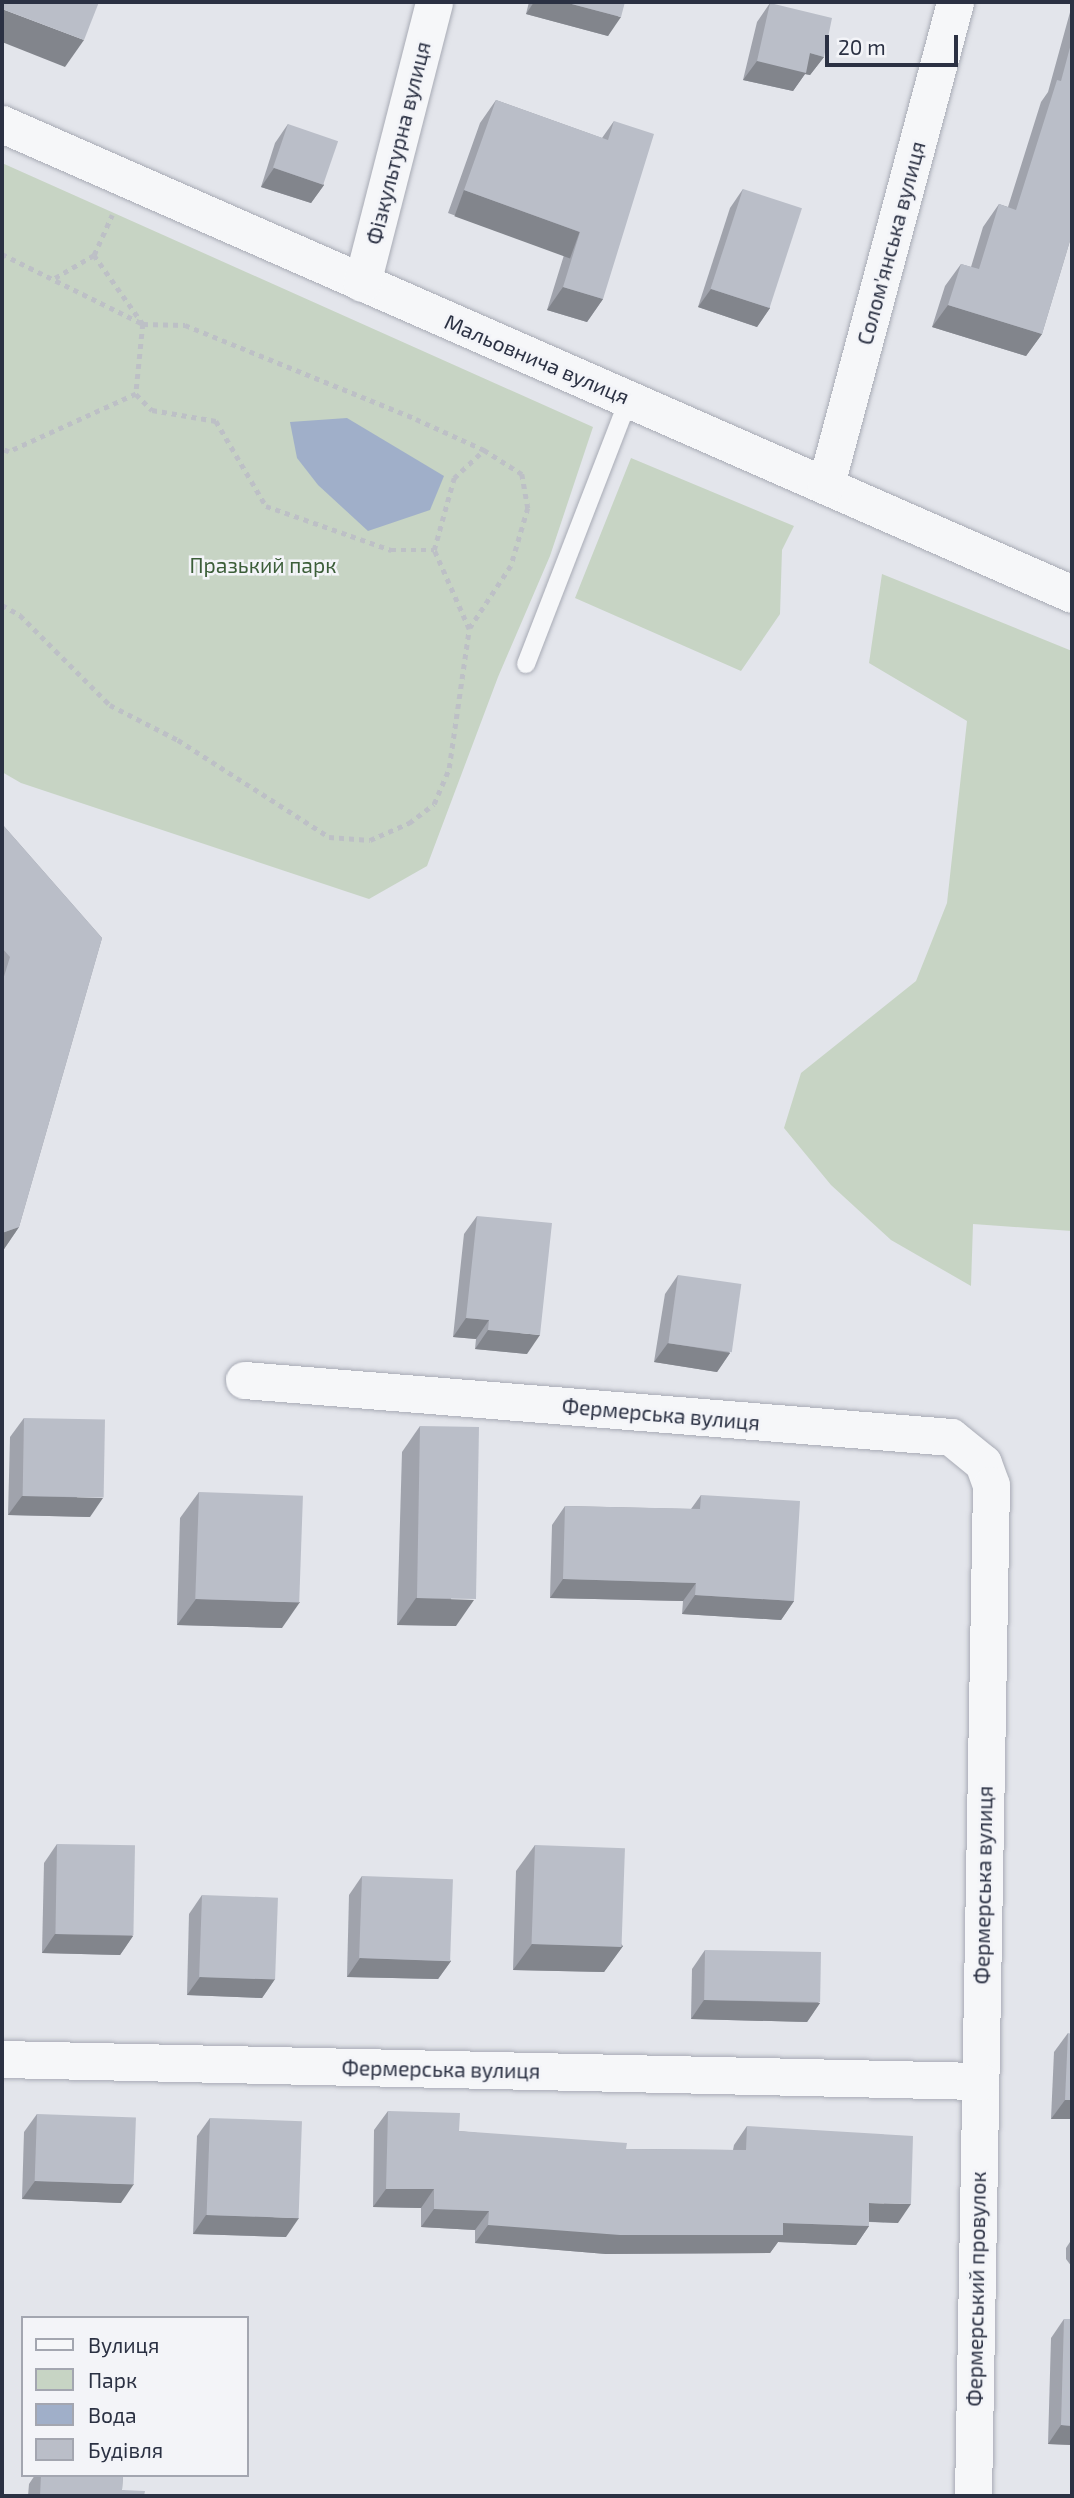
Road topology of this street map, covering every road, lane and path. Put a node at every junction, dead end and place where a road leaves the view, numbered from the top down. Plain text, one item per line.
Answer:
1 (434, 2) edge
2 (956, 2) edge
3 (2, 124) edge
4 (127, 178) junction
5 (2, 254) edge
6 (94, 255) junction
7 (54, 278) junction
8 (362, 284) junction
9 (143, 324) junction
10 (136, 394) junction
11 (629, 399) junction
12 (2, 449) edge
13 (484, 450) junction
14 (826, 484) junction
15 (434, 550) junction
16 (1072, 594) edge
17 (2, 605) edge
18 (469, 629) junction
19 (526, 664) dead end
20 (244, 1380) dead end
21 (2, 2059) edge
22 (980, 2081) junction
23 (973, 2496) edge

1 - 8 street, Фізкультурна вулиця
2 - 14 street, Солом'янська вулиця
3 - 4 street, Мальовнича вулиця
4 - 6 path
4 - 8 street, Мальовнича вулиця
5 - 7 path
6 - 7 path
6 - 9 path
7 - 9 path
8 - 11 street, Мальовнича вулиця
9 - 10 path
9 - 13 path
10 - 12 path
10 - 15 path
11 - 14 street, Мальовнича вулиця
11 - 19 lane
13 - 15 path
13 - 18 path
14 - 16 street, Мальовнича вулиця
15 - 18 path
17 - 18 path
20 - 22 street, Фермерська вулиця
21 - 22 street, Фермерська вулиця
22 - 23 street, Фермерський провулок

